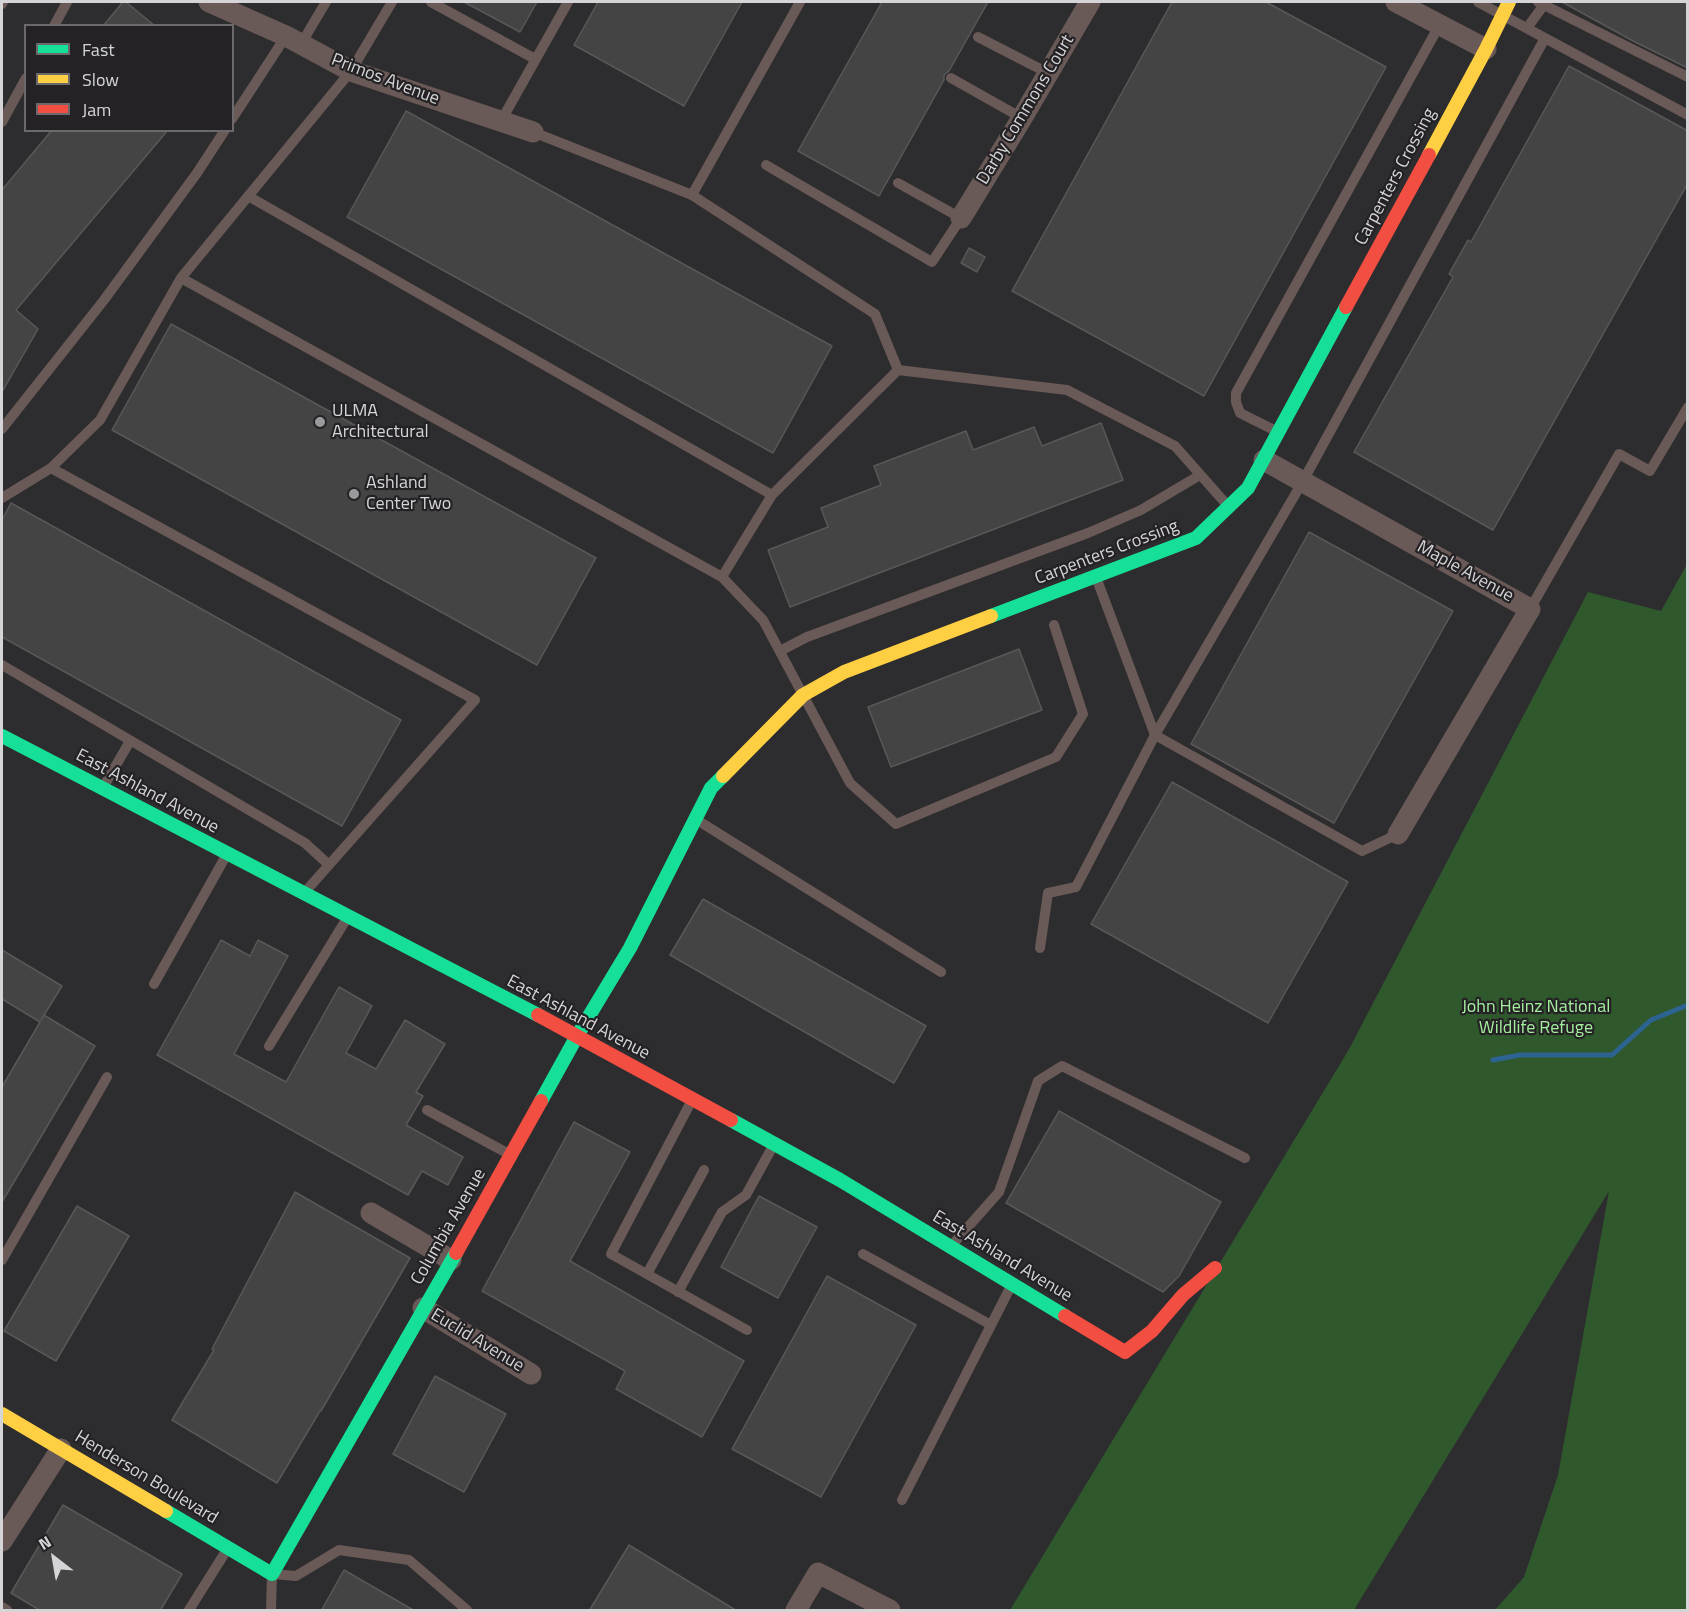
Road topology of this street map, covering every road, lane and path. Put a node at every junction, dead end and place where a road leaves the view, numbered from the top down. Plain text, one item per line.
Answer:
1 (67, 2) edge
2 (209, 2) edge
3 (326, 2) edge
4 (392, 2) edge
5 (431, 2) edge
6 (568, 2) edge
7 (800, 2) edge
8 (1089, 2) edge
9 (1396, 2) edge
10 (1478, 2) edge
11 (1509, 2) edge
12 (1543, 2) edge
13 (1503, 16) junction
14 (55, 24) edge
15 (1440, 24) junction
16 (1527, 28) junction
17 (978, 37) dead end
18 (1545, 38) junction
19 (294, 40) junction
20 (1486, 49) junction
21 (535, 59) junction
22 (351, 71) junction
23 (1048, 73) junction
24 (1688, 77) edge
25 (951, 78) dead end
26 (24, 82) edge
27 (1688, 115) edge
28 (234, 116) edge
29 (1022, 118) junction
30 (501, 121) junction
31 (2, 122) edge
32 (224, 132) edge
33 (533, 132) joint
34 (766, 165) dead end
35 (898, 183) dead end
36 (692, 195) junction
37 (248, 196) junction
38 (961, 218) junction
39 (181, 278) junction
40 (898, 370) junction
41 (1688, 407) edge
42 (2, 429) edge
43 (1279, 432) junction
44 (1264, 460) junction
45 (51, 468) junction
46 (1200, 475) junction
47 (1303, 482) junction
48 (772, 495) junction
49 (2, 498) edge
50 (1228, 507) junction
51 (723, 577) junction
52 (1096, 577) junction
53 (1530, 609) junction
54 (1054, 625) dead end
55 (780, 651) junction
56 (2, 665) edge
57 (803, 694) junction
58 (1155, 735) junction
59 (2, 736) edge
60 (130, 741) junction
61 (103, 789) junction
62 (696, 819) junction
63 (1398, 834) joint
64 (227, 854) junction
65 (329, 865) junction
66 (303, 894) junction
67 (657, 897) joint
68 (348, 916) junction
69 (1040, 948) dead end
70 (941, 972) dead end
71 (154, 984) dead end
72 (577, 1036) junction
73 (269, 1046) dead end
74 (108, 1077) dead end
75 (692, 1100) junction
76 (427, 1110) dead end
77 (773, 1145) junction
78 (512, 1156) junction
79 (1245, 1158) dead end
80 (704, 1170) dead end
81 (371, 1213) dead end
82 (950, 1247) junction
83 (863, 1254) dead end
84 (2, 1260) edge
85 (451, 1260) junction
86 (1215, 1268) dead end
87 (647, 1274) junction
88 (1012, 1283) junction
89 (678, 1292) junction
90 (423, 1308) junction
91 (991, 1325) junction
92 (747, 1330) dead end
93 (531, 1374) dead end
94 (2, 1414) edge
95 (62, 1449) junction
96 (902, 1500) dead end
97 (2, 1541) edge
98 (228, 1548) junction
99 (272, 1574) junction
100 (2, 1607) edge
101 (7, 1611) edge
102 (189, 1611) edge
103 (271, 1611) edge
104 (467, 1611) edge
105 (796, 1611) edge
106 (890, 1611) edge

1 - 14 lane
2 - 19 street, Primos Avenue
3 - 19 lane
4 - 22 lane
5 - 21 lane
6 - 21 lane
7 - 36 lane
8 - 23 street, Darby Commons Court
9 - 15 street
10 - 13 lane
11 - 13 street, Carpenters Crossing
12 - 16 lane
12 - 24 lane
13 - 16 lane
13 - 20 street, Carpenters Crossing
15 - 20 street
15 - 43 lane
16 - 18 lane
17 - 23 lane
18 - 27 lane
18 - 47 lane
19 - 22 street, Primos Avenue
19 - 28 lane
20 - 43 street, Carpenters Crossing
21 - 30 lane
22 - 30 street, Primos Avenue
22 - 37 lane
23 - 29 street, Darby Commons Court
25 - 29 lane
26 - 31 lane
29 - 38 street, Darby Commons Court
30 - 33 street, Primos Avenue
32 - 42 lane
33 - 36 lane
34 - 38 lane
35 - 38 lane
36 - 40 lane
37 - 39 lane
37 - 48 lane
39 - 45 lane
39 - 51 lane
40 - 46 lane
40 - 48 lane
41 - 53 lane
43 - 44 street, Carpenters Crossing
44 - 47 street, Maple Avenue
44 - 50 street, Carpenters Crossing
45 - 49 lane
45 - 65 lane
46 - 50 lane
46 - 55 lane
47 - 53 street, Maple Avenue
47 - 58 lane
48 - 51 lane
50 - 52 street, Carpenters Crossing
51 - 55 lane
52 - 57 street, Carpenters Crossing
52 - 58 lane
53 - 63 street, Maple Avenue
54 - 57 lane
55 - 57 lane
56 - 60 lane
57 - 62 street, Carpenters Crossing
58 - 63 lane
58 - 69 lane
59 - 61 street, East Ashland Avenue
60 - 61 lane
60 - 65 lane
61 - 64 street, East Ashland Avenue
62 - 67 street, Carpenters Crossing
62 - 70 lane
64 - 66 street, East Ashland Avenue
64 - 71 lane
65 - 66 lane
66 - 68 street, East Ashland Avenue
67 - 72 street, Columbia Avenue
68 - 72 street, East Ashland Avenue
68 - 73 lane
72 - 75 street, East Ashland Avenue
72 - 78 street, Columbia Avenue
74 - 84 lane
75 - 77 street, East Ashland Avenue
75 - 87 lane
76 - 78 lane
77 - 82 street, East Ashland Avenue
77 - 89 lane
78 - 85 street, Columbia Avenue
79 - 82 lane
80 - 87 lane
81 - 85 street
82 - 88 street, East Ashland Avenue
83 - 91 lane
85 - 90 street, Columbia Avenue
86 - 88 street, East Ashland Avenue
87 - 89 lane
88 - 91 lane
89 - 92 lane
90 - 93 street, Euclid Avenue
90 - 99 street, Columbia Avenue
91 - 96 lane
94 - 95 street, Henderson Boulevard
95 - 97 street
95 - 98 street, Henderson Boulevard
98 - 99 street, Henderson Boulevard
98 - 102 lane
99 - 103 lane
99 - 104 lane
100 - 101 lane
105 - 106 street

